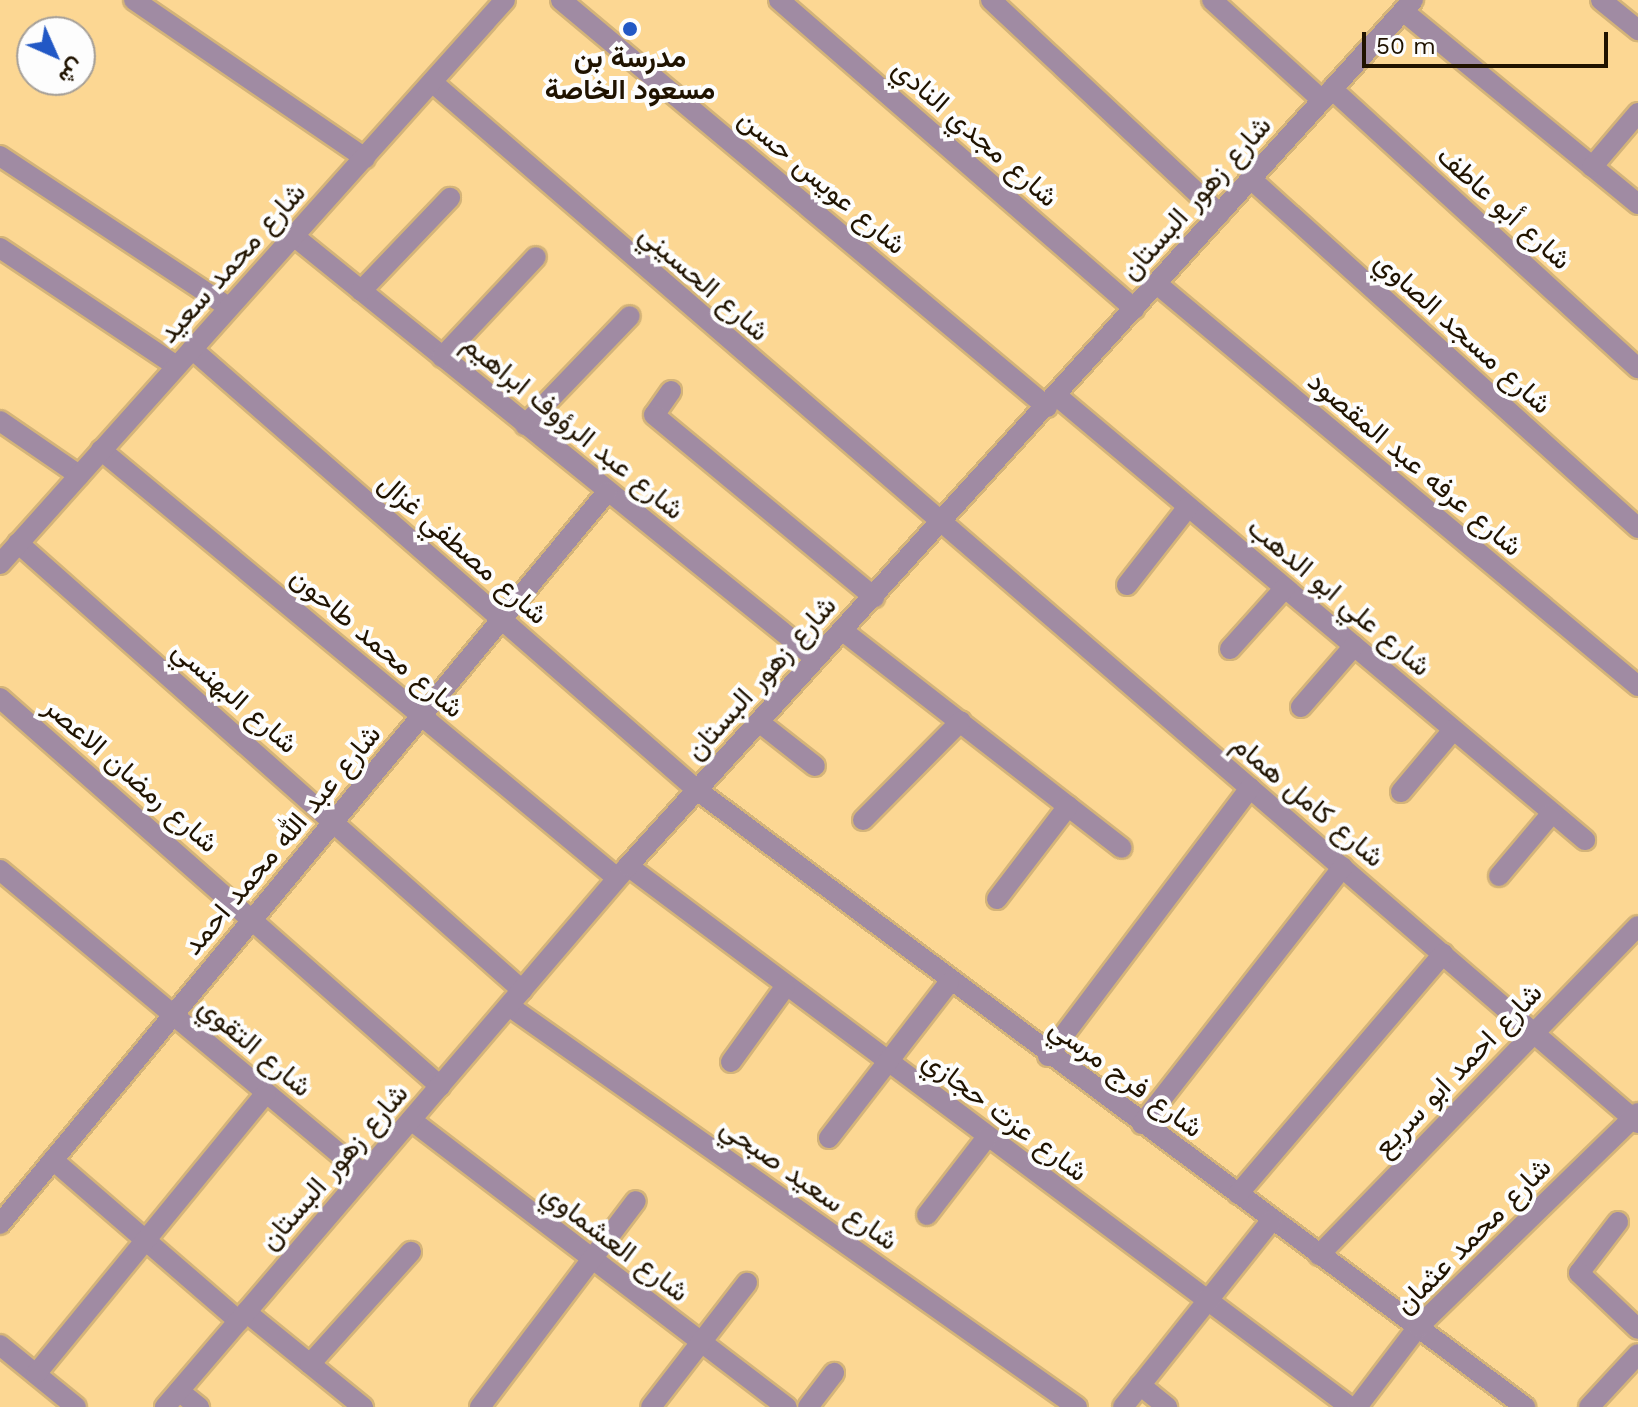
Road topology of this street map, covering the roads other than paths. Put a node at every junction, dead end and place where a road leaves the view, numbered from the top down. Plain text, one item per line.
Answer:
1 (134, 0) edge
2 (505, 0) edge
3 (561, 0) edge
4 (779, 0) edge
5 (991, 0) edge
6 (1601, 0) edge
7 (1223, 3) edge
8 (1408, 6) edge
9 (1638, 30) edge
10 (432, 82) junction
11 (1327, 95) junction
12 (1638, 113) edge
13 (0, 156) edge
14 (365, 158) junction
15 (1592, 167) junction
16 (1251, 179) junction
17 (450, 198) dead end
18 (1638, 204) edge
19 (1220, 214) junction
20 (295, 237) junction
21 (0, 248) edge
22 (536, 257) dead end
23 (1157, 284) junction
24 (361, 291) junction
25 (228, 307) junction
26 (1134, 309) junction
27 (630, 316) dead end
28 (192, 349) junction
29 (442, 357) junction
30 (176, 366) junction
31 (1638, 368) edge
32 (671, 391) dead end
33 (1052, 401) junction
34 (0, 421) edge
35 (525, 425) junction
36 (101, 450) junction
37 (79, 475) junction
38 (607, 492) junction
39 (1188, 507) junction
40 (939, 525) junction
41 (1638, 528) edge
42 (18, 543) junction
43 (0, 564) edge
44 (1127, 585) dead end
45 (1285, 588) junction
46 (874, 597) junction
47 (502, 620) junction
48 (843, 631) junction
49 (1354, 646) junction
50 (1230, 649) dead end
51 (816, 659) junction
52 (1638, 686) edge
53 (0, 698) edge
54 (1301, 707) dead end
55 (421, 717) junction
56 (961, 721) junction
57 (759, 722) junction
58 (1453, 730) junction
59 (815, 766) dead end
60 (1250, 788) junction
61 (697, 790) junction
62 (1401, 792) dead end
63 (1068, 806) junction
64 (1552, 813) junction
65 (863, 820) dead end
66 (334, 821) junction
67 (1585, 840) dead end
68 (1122, 848) dead end
69 (1343, 867) junction
70 (0, 870) edge
71 (623, 872) junction
72 (1499, 876) dead end
73 (997, 899) dead end
74 (253, 919) junction
75 (1638, 926) edge
76 (1443, 954) junction
77 (949, 983) junction
78 (785, 987) junction
79 (515, 998) junction
80 (173, 1015) junction
81 (1534, 1032) junction
82 (1048, 1056) junction
83 (731, 1062) dead end
84 (887, 1063) junction
85 (440, 1086) junction
86 (266, 1093) junction
87 (1636, 1118) edge
88 (411, 1120) junction
89 (1142, 1124) junction
90 (987, 1137) junction
91 (829, 1138) dead end
92 (53, 1160) junction
93 (364, 1174) junction
94 (1238, 1194) junction
95 (636, 1201) dead end
96 (927, 1215) dead end
97 (1271, 1221) junction
98 (1618, 1222) dead end
99 (0, 1224) edge
100 (146, 1240) junction
101 (411, 1252) dead end
102 (1319, 1255) junction
103 (591, 1261) junction
104 (747, 1283) dead end
105 (1207, 1302) junction
106 (242, 1317) junction
107 (1418, 1327) junction
108 (1638, 1329) edge
109 (701, 1343) junction
110 (0, 1345) edge
111 (1638, 1354) edge
112 (310, 1364) junction
113 (834, 1373) dead end
114 (36, 1374) junction
115 (1140, 1385) junction
116 (179, 1391) junction
117 (76, 1407) edge
118 (165, 1407) edge
119 (199, 1407) edge
120 (363, 1407) edge
121 (480, 1407) edge
122 (651, 1407) edge
123 (787, 1407) edge
124 (808, 1407) edge
125 (1077, 1407) edge
126 (1123, 1407) edge
127 (1167, 1407) edge
128 (1350, 1407) edge
129 (1357, 1407) edge
130 (1525, 1407) edge
131 (1589, 1407) edge

1 - 14 street
2 - 10 street, شارع محمد سعيد
3 - 33 street, شارع عويس حسن
4 - 26 street, شارع مجدي النادي
5 - 19 street
6 - 9 street
7 - 11 street, شارع أبو عاطف
8 - 11 street, شارع زهور البستان
8 - 15 street
10 - 14 street, شارع محمد سعيد
10 - 40 street, شارع الحسيني
11 - 16 street, شارع زهور البستان
11 - 31 street, شارع أبو عاطف
12 - 15 street
13 - 25 street
14 - 20 street, شارع محمد سعيد
15 - 18 street
16 - 19 street, شارع زهور البستان
16 - 41 street, شارع مسجد الصاوي
17 - 24 street
19 - 23 street, شارع زهور البستان
20 - 24 street, شارع عبد الرؤوف ابراهيم
20 - 25 street, شارع محمد سعيد
21 - 30 street
22 - 29 street
23 - 26 street, شارع زهور البستان
23 - 52 street, شارع عرفه عبد المقصود
24 - 29 street, شارع عبد الرؤوف ابراهيم
25 - 28 street, شارع محمد سعيد
26 - 33 street, شارع زهور البستان
27 - 35 street
28 - 30 street, شارع محمد سعيد
28 - 47 street, شارع مصطفي غزال
29 - 35 street, شارع عبد الرؤوف ابراهيم
30 - 36 street, شارع محمد سعيد
32 - 46 street
33 - 39 street, شارع علي ابو الدهب
33 - 40 street, شارع زهور البستان
34 - 37 street
35 - 38 street, شارع عبد الرؤوف ابراهيم
36 - 37 street, شارع محمد سعيد
36 - 55 street, شارع محمد طاحون
37 - 42 street, شارع محمد سعيد
38 - 47 street, شارع عبد الله محمد احمد
38 - 51 street, شارع عبد الرؤوف ابراهيم
39 - 44 street
39 - 45 street, شارع علي ابو الدهب
40 - 46 street, شارع زهور البستان
40 - 60 street, شارع كامل همام
42 - 43 street, شارع محمد سعيد
42 - 66 street, شارع البهنسي
45 - 49 street, شارع علي ابو الدهب
45 - 50 street
46 - 48 street, شارع زهور البستان
47 - 55 street, شارع عبد الله محمد احمد
47 - 61 street, شارع مصطفي غزال
48 - 51 street, شارع زهور البستان
48 - 56 street
49 - 54 street
49 - 58 street, شارع علي ابو الدهب
51 - 57 street, شارع زهور البستان
53 - 74 street, شارع رمضان الاعصر
55 - 66 street, شارع عبد الله محمد احمد
55 - 71 street, شارع محمد طاحون
56 - 63 street
56 - 65 street
57 - 59 street
57 - 61 street, شارع زهور البستان
58 - 62 street
58 - 64 street, شارع علي ابو الدهب
60 - 69 street, شارع كامل همام
60 - 82 street
61 - 71 street, شارع زهور البستان
61 - 77 street, شارع فرج مرسي
63 - 68 street
63 - 73 street
64 - 67 street, شارع علي ابو الدهب
64 - 72 street
66 - 74 street, شارع عبد الله محمد احمد
66 - 79 street, شارع البهنسي
69 - 76 street, شارع كامل همام
69 - 89 street
70 - 80 street, شارع التقوي
71 - 78 street, شارع عزت حجازي
71 - 79 street, شارع زهور البستان
74 - 80 street, شارع عبد الله محمد احمد
74 - 85 street, شارع رمضان الاعصر
75 - 81 street, شارع احمد ابو سريع
76 - 81 street, شارع كامل همام
76 - 94 street
77 - 82 street, شارع فرج مرسي
77 - 84 street
78 - 83 street
78 - 84 street, شارع عزت حجازي
79 - 85 street, شارع زهور البستان
79 - 125 street, شارع سعيد صبحي
80 - 86 street, شارع التقوي
80 - 92 street, شارع عبد الله محمد احمد
81 - 87 street, شارع كامل همام
81 - 102 street, شارع احمد ابو سريع
82 - 89 street, شارع فرج مرسي
84 - 90 street, شارع عزت حجازي
84 - 91 street
85 - 88 street, شارع زهور البستان
86 - 93 street, شارع التقوي
86 - 100 street
87 - 107 street, شارع محمد عثمان
88 - 93 street, شارع زهور البستان
88 - 103 street, شارع العشماوي
89 - 94 street, شارع فرج مرسي
90 - 96 street
90 - 105 street, شارع عزت حجازي
92 - 99 street, شارع عبد الله محمد احمد
92 - 100 street
93 - 106 street, شارع زهور البستان
94 - 97 street, شارع فرج مرسي
95 - 103 street
97 - 102 street, شارع فرج مرسي
97 - 105 street
98 - 108 street
100 - 106 street
100 - 114 street
101 - 112 street
102 - 107 street, شارع فرج مرسي
103 - 109 street, شارع العشماوي
103 - 121 street
104 - 109 street
105 - 115 street
105 - 128 street, شارع عزت حجازي
106 - 112 street
106 - 116 street, شارع زهور البستان
107 - 129 street, شارع محمد عثمان
107 - 130 street, شارع فرج مرسي
109 - 122 street
109 - 123 street, شارع العشماوي
110 - 114 street
111 - 131 street
112 - 120 street
113 - 124 street
114 - 117 street
115 - 126 street
115 - 127 street
116 - 118 street, شارع زهور البستان
116 - 119 street

